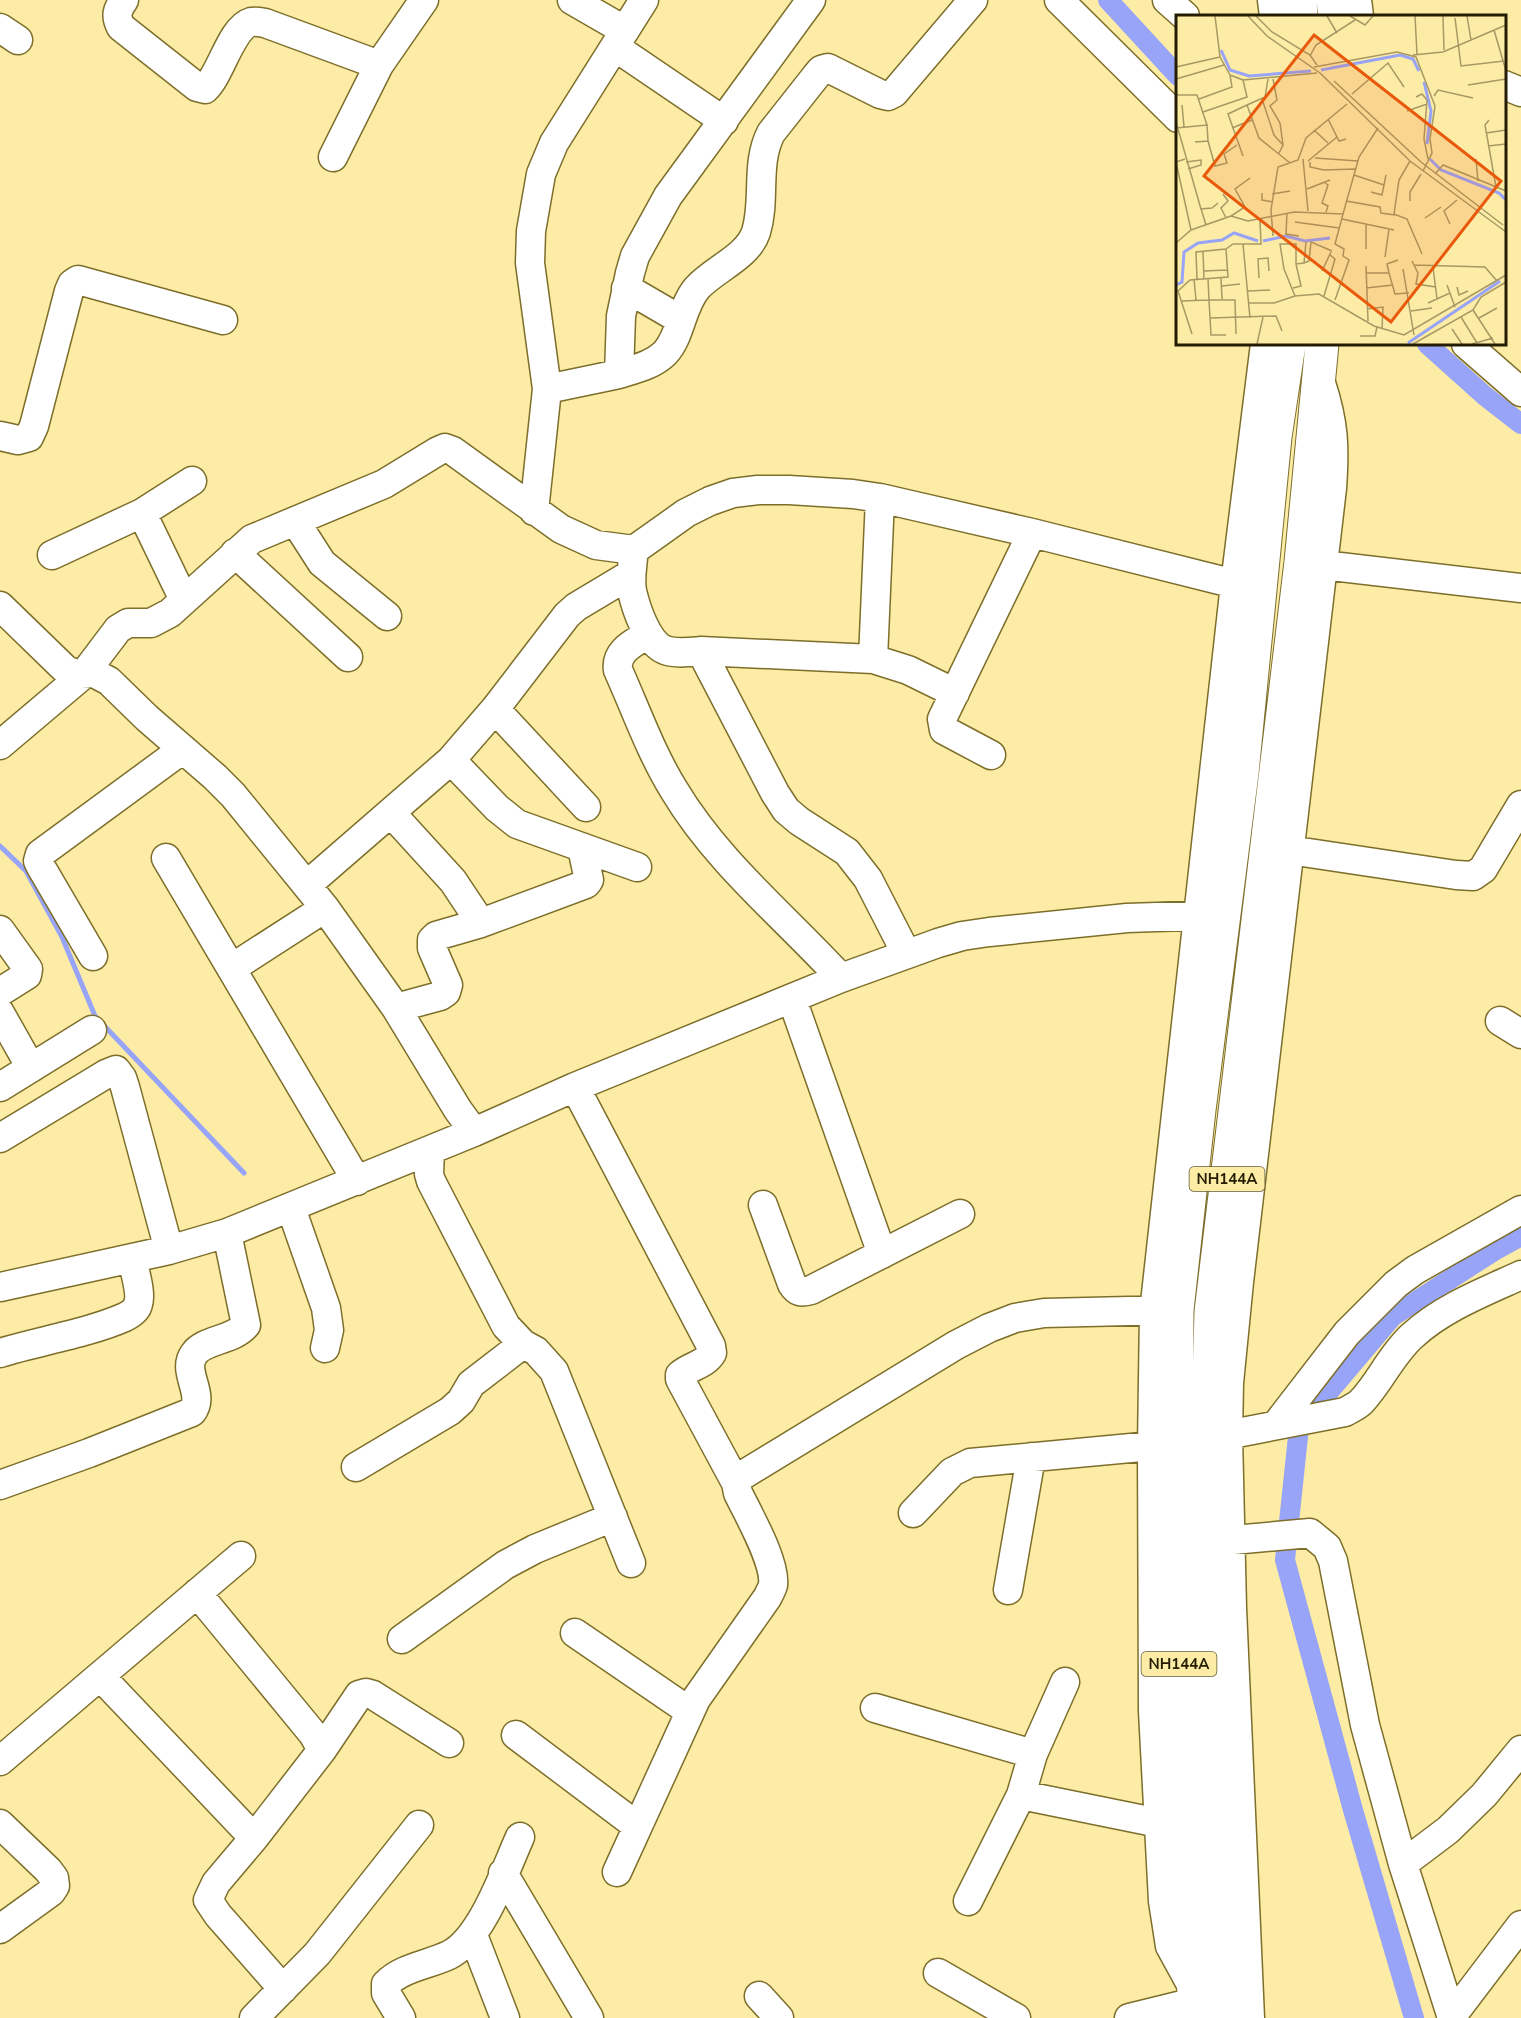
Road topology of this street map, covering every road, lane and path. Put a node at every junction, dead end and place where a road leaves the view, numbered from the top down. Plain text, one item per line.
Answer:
1 (124, 0) edge
2 (424, 0) edge
3 (572, 0) edge
4 (644, 0) edge
5 (811, 0) edge
6 (973, 0) edge
7 (1059, 0) edge
8 (1167, 0) edge
9 (1272, 0) edge
10 (1300, 0) edge
11 (1334, 0) edge
12 (1357, 0) edge
13 (1184, 15) edge
14 (1274, 15) edge
15 (1301, 15) edge
16 (1335, 15) edge
17 (1359, 15) edge
18 (620, 38) junction
19 (379, 65) junction
20 (1506, 86) edge
21 (1521, 92) edge
22 (1176, 116) edge
23 (724, 121) junction
24 (333, 157) dead end
25 (626, 288) junction
26 (223, 320) dead end
27 (681, 320) junction
28 (1265, 345) edge
29 (1289, 345) edge
30 (1322, 345) edge
31 (1467, 345) edge
32 (620, 374) junction
33 (1319, 378) junction
34 (547, 389) junction
35 (1521, 392) edge
36 (0, 436) edge
37 (192, 481) dead end
38 (880, 498) junction
39 (534, 511) junction
40 (142, 513) junction
41 (295, 521) junction
42 (1032, 532) junction
43 (235, 553) junction
44 (52, 555) dead end
45 (632, 562) junction
46 (1323, 565) junction
47 (1235, 584) junction
48 (1521, 588) edge
49 (184, 600) junction
50 (0, 608) edge
51 (387, 616) dead end
52 (648, 634) junction
53 (701, 651) junction
54 (348, 657) dead end
55 (873, 659) junction
56 (84, 674) junction
57 (955, 693) junction
58 (495, 709) junction
59 (0, 745) edge
60 (183, 749) junction
61 (991, 755) dead end
62 (451, 760) junction
63 (1521, 805) edge
64 (586, 807) dead end
65 (391, 813) junction
66 (582, 848) junction
67 (1289, 850) junction
68 (166, 858) dead end
69 (637, 867) dead end
70 (307, 885) junction
71 (325, 908) junction
72 (1211, 915) junction
73 (1257, 919) junction
74 (482, 922) junction
75 (0, 930) edge
76 (906, 954) junction
77 (93, 956) dead end
78 (232, 968) junction
79 (841, 978) junction
80 (0, 992) edge
81 (792, 999) junction
82 (396, 1008) junction
83 (0, 1013) edge
84 (92, 1030) dead end
85 (31, 1068) junction
86 (0, 1087) edge
87 (575, 1087) junction
88 (474, 1132) junction
89 (0, 1138) edge
90 (430, 1151) junction
91 (357, 1181) junction
92 (763, 1205) dead end
93 (1521, 1210) edge
94 (280, 1213) junction
95 (960, 1214) dead end
96 (228, 1233) junction
97 (169, 1250) junction
98 (882, 1254) junction
99 (132, 1258) junction
100 (1521, 1275) edge
101 (0, 1287) edge
102 (1166, 1311) junction
103 (523, 1344) junction
104 (326, 1348) dead end
105 (0, 1353) edge
106 (1286, 1423) junction
107 (1190, 1441) junction
108 (1031, 1457) junction
109 (356, 1467) dead end
110 (736, 1483) junction
111 (0, 1485) edge
112 (913, 1513) dead end
113 (613, 1517) junction
114 (1217, 1542) junction
115 (241, 1556) dead end
116 (631, 1563) dead end
117 (1008, 1590) dead end
118 (197, 1593) junction
119 (575, 1633) dead end
120 (402, 1639) dead end
121 (100, 1676) junction
122 (1065, 1682) dead end
123 (875, 1708) dead end
124 (689, 1711) junction
125 (516, 1735) dead end
126 (449, 1743) dead end
127 (322, 1750) junction
128 (1521, 1750) edge
129 (1033, 1754) junction
130 (0, 1761) edge
131 (1021, 1795) junction
132 (1159, 1823) junction
133 (0, 1824) edge
134 (419, 1825) dead end
135 (637, 1826) junction
136 (520, 1837) dead end
137 (254, 1838) junction
138 (1403, 1864) junction
139 (617, 1872) dead end
140 (503, 1873) junction
141 (968, 1900) dead end
142 (1521, 1925) edge
143 (0, 1929) edge
144 (473, 1935) junction
145 (938, 1973) dead end
146 (283, 1989) junction
147 (759, 1996) dead end
148 (1194, 2003) edge
149 (586, 2017) edge
150 (1452, 2017) edge
151 (254, 2018) edge
152 (401, 2018) edge
153 (505, 2018) edge
154 (779, 2018) edge
155 (1016, 2018) edge
156 (1130, 2018) edge
157 (1225, 2018) edge
158 (1250, 2018) edge

1 - 19 street
2 - 19 street
3 - 18 street
4 - 18 street
5 - 23 street
6 - 27 street
7 - 22 street
8 - 13 street
9 - 14 street
10 - 15 highway
11 - 16 highway
12 - 17 street
18 - 23 street
18 - 34 street
19 - 24 street
20 - 21 street
23 - 25 street
25 - 27 street
25 - 32 street
26 - 36 street
27 - 32 street
28 - 47 street
29 - 72 highway, NH144A
30 - 33 highway, NH144A
31 - 35 street
32 - 34 street
33 - 46 street
33 - 73 highway, NH144A
34 - 39 street
37 - 40 street
38 - 42 street
38 - 45 street
38 - 55 street
39 - 41 street
39 - 45 street
40 - 44 street
40 - 49 street
41 - 43 street
41 - 51 street
42 - 47 street
42 - 57 street
43 - 49 street
43 - 54 street
45 - 52 street
45 - 58 street
46 - 48 street
46 - 67 street
47 - 72 street
49 - 56 street
50 - 56 street
52 - 53 street
52 - 79 street
53 - 55 street
53 - 76 street
55 - 57 street
56 - 59 street
56 - 60 street
57 - 61 street
58 - 62 street
58 - 64 street
60 - 70 street
60 - 77 street
62 - 65 street
62 - 66 street
63 - 67 street
65 - 70 street
65 - 74 street
66 - 69 street
66 - 74 street
67 - 107 street
68 - 78 street
70 - 71 street
71 - 78 street
71 - 82 street
72 - 73 street
72 - 76 street
72 - 102 highway, NH144A
73 - 107 highway, NH144A
74 - 82 street
75 - 80 street
76 - 79 street
78 - 91 street
79 - 81 street
81 - 87 street
81 - 98 street
82 - 88 street
83 - 85 street
84 - 85 street
85 - 86 street
87 - 88 street
87 - 110 street
88 - 90 street
89 - 97 street
90 - 91 street
90 - 103 street
91 - 94 street
92 - 98 street
93 - 106 street
94 - 96 street
94 - 104 street
95 - 98 street
96 - 97 street
96 - 111 street
97 - 99 street
99 - 101 street
99 - 105 street
100 - 106 street
102 - 107 highway, NH144A
102 - 110 street
103 - 109 street
103 - 113 street
106 - 107 street
107 - 108 street
107 - 114 highway, NH144A
107 - 132 street
107 - 148 highway, NH144A
108 - 112 street
108 - 117 street
110 - 124 street
113 - 116 street
113 - 120 street
114 - 138 street
114 - 157 highway, NH144A
114 - 158 street
115 - 118 street
118 - 121 street
118 - 127 street
119 - 124 street
121 - 130 street
121 - 137 street
122 - 129 street
123 - 129 street
124 - 135 street
125 - 135 street
126 - 127 street
127 - 137 street
128 - 138 street
129 - 131 street
131 - 132 street
131 - 141 street
132 - 148 street
133 - 143 street
134 - 146 street
135 - 139 street
136 - 140 street
137 - 146 street
138 - 150 street
140 - 144 street
140 - 149 street
142 - 150 street
144 - 152 street
144 - 153 street
145 - 155 street
146 - 151 street
147 - 154 street
148 - 156 street

